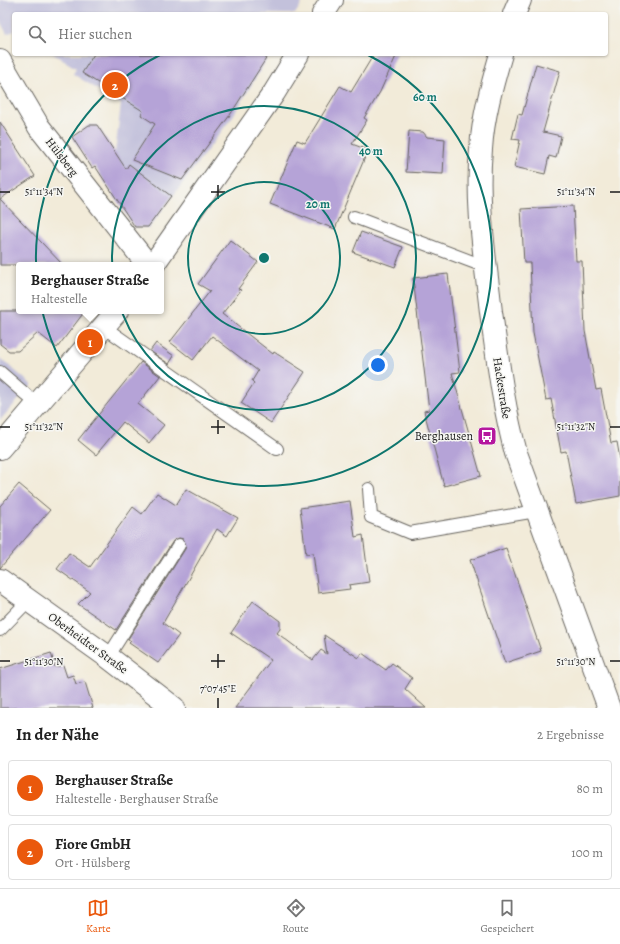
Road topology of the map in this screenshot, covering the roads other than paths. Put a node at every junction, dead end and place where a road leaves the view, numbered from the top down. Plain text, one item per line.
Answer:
1 (332, 0) edge
2 (520, 0) edge
3 (324, 12) edge
4 (515, 12) edge
5 (297, 56) edge
6 (500, 56) edge
7 (0, 61) edge
8 (354, 217) dead end
9 (146, 262) edge
10 (156, 262) edge
11 (486, 267) junction
12 (110, 319) edge
13 (0, 372) edge
14 (38, 405) junction
15 (0, 448) edge
16 (277, 449) dead end
17 (369, 489) dead end
18 (536, 511) junction
19 (179, 545) dead end
20 (0, 580) edge
21 (28, 600) junction
22 (0, 630) edge
23 (108, 657) junction
24 (612, 706) edge
25 (174, 708) edge

1 - 3 street
2 - 4 street
5 - 10 street
6 - 11 street, Hackestraße
7 - 9 street, Hülsberg
8 - 11 lane
11 - 18 street, Hackestraße
12 - 14 street
12 - 16 lane
13 - 14 lane
14 - 15 street
17 - 18 lane
18 - 24 street, Hackestraße
19 - 23 lane
20 - 21 street, Oberheidter Straße
21 - 22 lane
21 - 23 street, Oberheidter Straße
23 - 25 street, Oberheidter Straße

